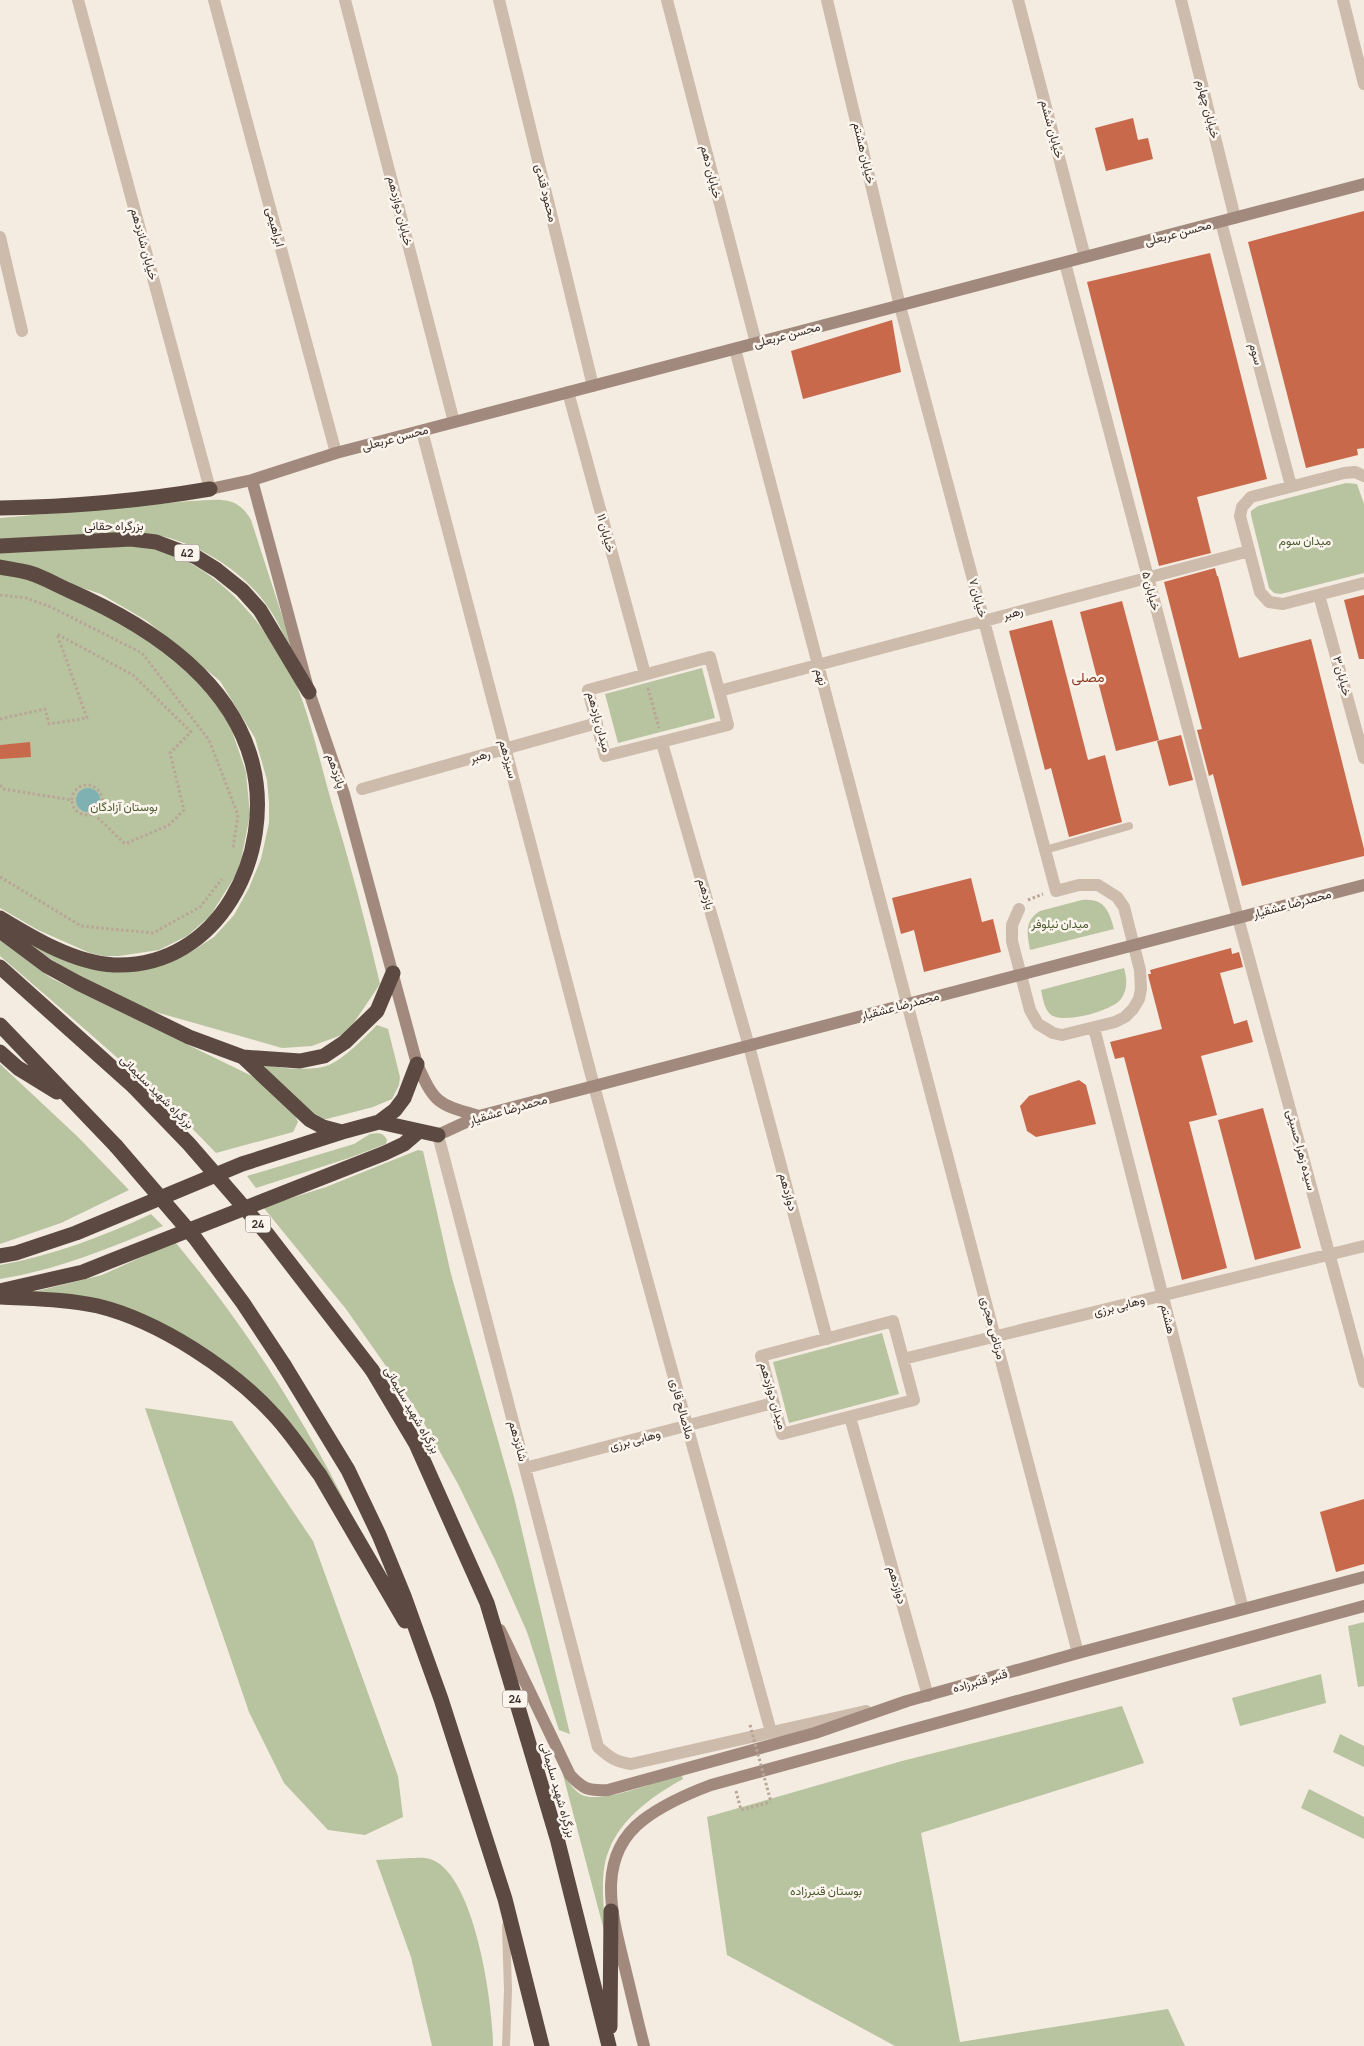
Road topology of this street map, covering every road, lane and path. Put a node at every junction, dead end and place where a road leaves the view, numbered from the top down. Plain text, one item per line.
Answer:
1 (78, 0) edge
2 (214, 0) edge
3 (345, 0) edge
4 (499, 0) edge
5 (667, 0) edge
6 (827, 0) edge
7 (1018, 0) edge
8 (1181, 0) edge
9 (1343, 0) edge
10 (1364, 84) edge
11 (1364, 184) edge
12 (1235, 218) junction
13 (1221, 222) junction
14 (0, 237) edge
15 (1085, 257) junction
16 (1065, 263) junction
17 (900, 306) junction
18 (22, 331) dead end
19 (756, 343) junction
20 (735, 349) junction
21 (593, 386) junction
22 (568, 392) junction
23 (454, 422) junction
24 (422, 431) junction
25 (336, 453) junction
26 (1364, 476) edge
27 (252, 480) junction
28 (1291, 486) junction
29 (210, 489) junction
30 (0, 508) edge
31 (0, 546) edge
32 (1249, 551) junction
33 (0, 568) edge
34 (1147, 577) junction
35 (1364, 583) edge
36 (0, 595) edge
37 (1319, 595) junction
38 (984, 621) junction
39 (818, 665) junction
40 (645, 674) junction
41 (719, 691) junction
42 (309, 692) junction
43 (0, 719) edge
44 (597, 723) junction
45 (662, 743) junction
46 (505, 749) junction
47 (1364, 758) edge
48 (0, 786) edge
49 (362, 789) dead end
50 (72, 800) junction
51 (94, 814) junction
52 (1129, 826) dead end
53 (233, 849) dead end
54 (1045, 850) junction
55 (226, 874) dead end
56 (0, 877) edge
57 (1364, 885) edge
58 (1056, 891) junction
59 (1019, 909) joint
60 (0, 918) edge
61 (1238, 918) junction
62 (0, 930) edge
63 (1134, 945) junction
64 (0, 967) edge
65 (393, 973) junction
66 (1021, 975) junction
67 (908, 1004) junction
68 (0, 1025) edge
69 (1094, 1028) junction
70 (749, 1046) junction
71 (0, 1052) edge
72 (242, 1057) junction
73 (417, 1064) junction
74 (594, 1086) junction
75 (78, 1104) junction
76 (479, 1116) junction
77 (379, 1122) junction
78 (342, 1132) junction
79 (418, 1132) junction
80 (438, 1135) junction
81 (1364, 1246) edge
82 (1329, 1255) junction
83 (0, 1256) edge
84 (0, 1291) edge
85 (1162, 1296) junction
86 (0, 1297) edge
87 (995, 1336) junction
88 (827, 1338) junction
89 (903, 1359) junction
90 (1364, 1382) edge
91 (774, 1403) junction
92 (850, 1417) junction
93 (686, 1426) junction
94 (525, 1468) junction
95 (1364, 1577) edge
96 (487, 1603) junction
97 (1364, 1606) edge
98 (1243, 1609) junction
99 (422, 1650) junction
100 (1078, 1653) junction
101 (928, 1696) junction
102 (908, 1701) junction
103 (750, 1725) dead end
104 (771, 1732) junction
105 (598, 1747) joint
106 (741, 1810) dead end
107 (505, 1899) junction
108 (611, 1911) junction
109 (506, 2046) edge
110 (542, 2046) edge
111 (609, 2046) edge
112 (644, 2046) edge

1 - 29 street, خیابان شانزدهم
2 - 25 street, ابراهیمی
3 - 23 street, خیابان دوازدهم
4 - 21 street, محمود قندی
5 - 19 street, خیابان دهم
6 - 17 street, خیابان هشتم
7 - 15 street, خیابان ششم
8 - 12 street, خیابان چهارم
9 - 10 street
11 - 12 main road, محسن عربعلی
12 - 13 main road, محسن عربعلی
13 - 15 main road, محسن عربعلی
13 - 28 street, سوم
14 - 18 street
15 - 16 main road, محسن عربعلی
16 - 17 main road, محسن عربعلی
16 - 34 street, خیابان ۵
17 - 19 main road, محسن عربعلی
17 - 38 street, خیابان ۷
19 - 20 main road, محسن عربعلی
20 - 21 main road, محسن عربعلی
20 - 39 street, نهم
21 - 22 main road, محسن عربعلی
22 - 23 main road, محسن عربعلی
22 - 40 street, خیابان ۱۱
23 - 24 main road, محسن عربعلی
24 - 25 main road, محسن عربعلی
24 - 46 street, سیزدهم
25 - 27 main road, محسن عربعلی
26 - 28 street
27 - 29 main road, محسن عربعلی
27 - 42 main road, پانزدهم
28 - 32 street
29 - 30 highway, بزرگراه حقانی
31 - 42 highway, بزرگراه حقانی / 42
32 - 34 street, رهبر
32 - 37 street
33 - 60 highway
34 - 38 street, رهبر
34 - 61 street, خیابان ۵
35 - 37 street
36 - 53 path
37 - 47 street, خیابان ۳
38 - 39 street, رهبر
38 - 54 street, خیابان ۷
39 - 41 street, رهبر
39 - 67 street, نهم
40 - 41 street, میدان یازدهم
40 - 44 street, میدان یازدهم
40 - 45 path
41 - 45 street, میدان یازدهم
42 - 65 main road, پانزدهم
43 - 51 path
44 - 45 street, میدان یازدهم
44 - 46 street, رهبر
45 - 70 street, یازدهم
46 - 49 street, رهبر
46 - 74 street, سیزدهم
48 - 50 path
50 - 51 path
50 - 51 path
52 - 54 lane
54 - 58 street, خیابان ۷
55 - 56 path
57 - 61 main road, محمدرضا عشقیار
58 - 59 path
58 - 63 street
59 - 66 street
61 - 63 main road, محمدرضا عشقیار
61 - 82 street, سیده زهرا حسینی
62 - 72 highway
63 - 66 main road, محمدرضا عشقیار
63 - 69 street
64 - 96 highway, بزرگراه شهید سلیمانی / 24, bridge
65 - 72 highway
65 - 73 main road, پانزدهم
66 - 67 main road, محمدرضا عشقیار
66 - 69 street
67 - 70 main road, محمدرضا عشقیار
67 - 87 street, مرتاض هجری
68 - 75 highway
69 - 85 street, هشتم
70 - 74 main road, محمدرضا عشقیار
70 - 88 street, دوازدهم
71 - 75 highway
72 - 78 highway
73 - 76 main road, پانزدهم
73 - 77 highway
74 - 76 main road, محمدرضا عشقیار
74 - 93 street, ملاصالح قاری
75 - 99 highway, bridge
76 - 80 main road, محمدرضا عشقیار
77 - 78 highway
77 - 79 highway
78 - 83 highway
79 - 80 highway
79 - 84 highway
80 - 94 street, شانزدهم
81 - 82 street, وهابی برزی
82 - 85 street, وهابی برزی
82 - 90 street, سیده زهرا حسینی
85 - 87 street, وهابی برزی
85 - 98 street, هشتم
86 - 99 highway
87 - 89 street, وهابی برزی
87 - 100 street, مرتاض هجری
88 - 89 street, میدان دوازدهم
88 - 91 street, میدان دوازدهم
89 - 92 street, میدان دوازدهم
91 - 92 street, میدان دوازدهم
91 - 93 street, وهابی برزی
92 - 101 street, دوازدهم
93 - 94 street, وهابی برزی
93 - 104 street, ملاصالح قاری
94 - 105 street, شانزدهم
95 - 98 main road, قنبر قنبرزاده
96 - 102 main road
96 - 111 highway, بزرگراه شهید سلیمانی / 24
97 - 108 main road
98 - 100 main road, قنبر قنبرزاده
99 - 107 highway
100 - 101 main road, قنبر قنبرزاده
101 - 102 main road, قنبر قنبرزاده
102 - 104 street, قنبر قنبرزاده
103 - 106 path, bridge
104 - 105 street, قنبر قنبرزاده
107 - 109 lane
107 - 110 highway
108 - 111 highway
108 - 112 main road

